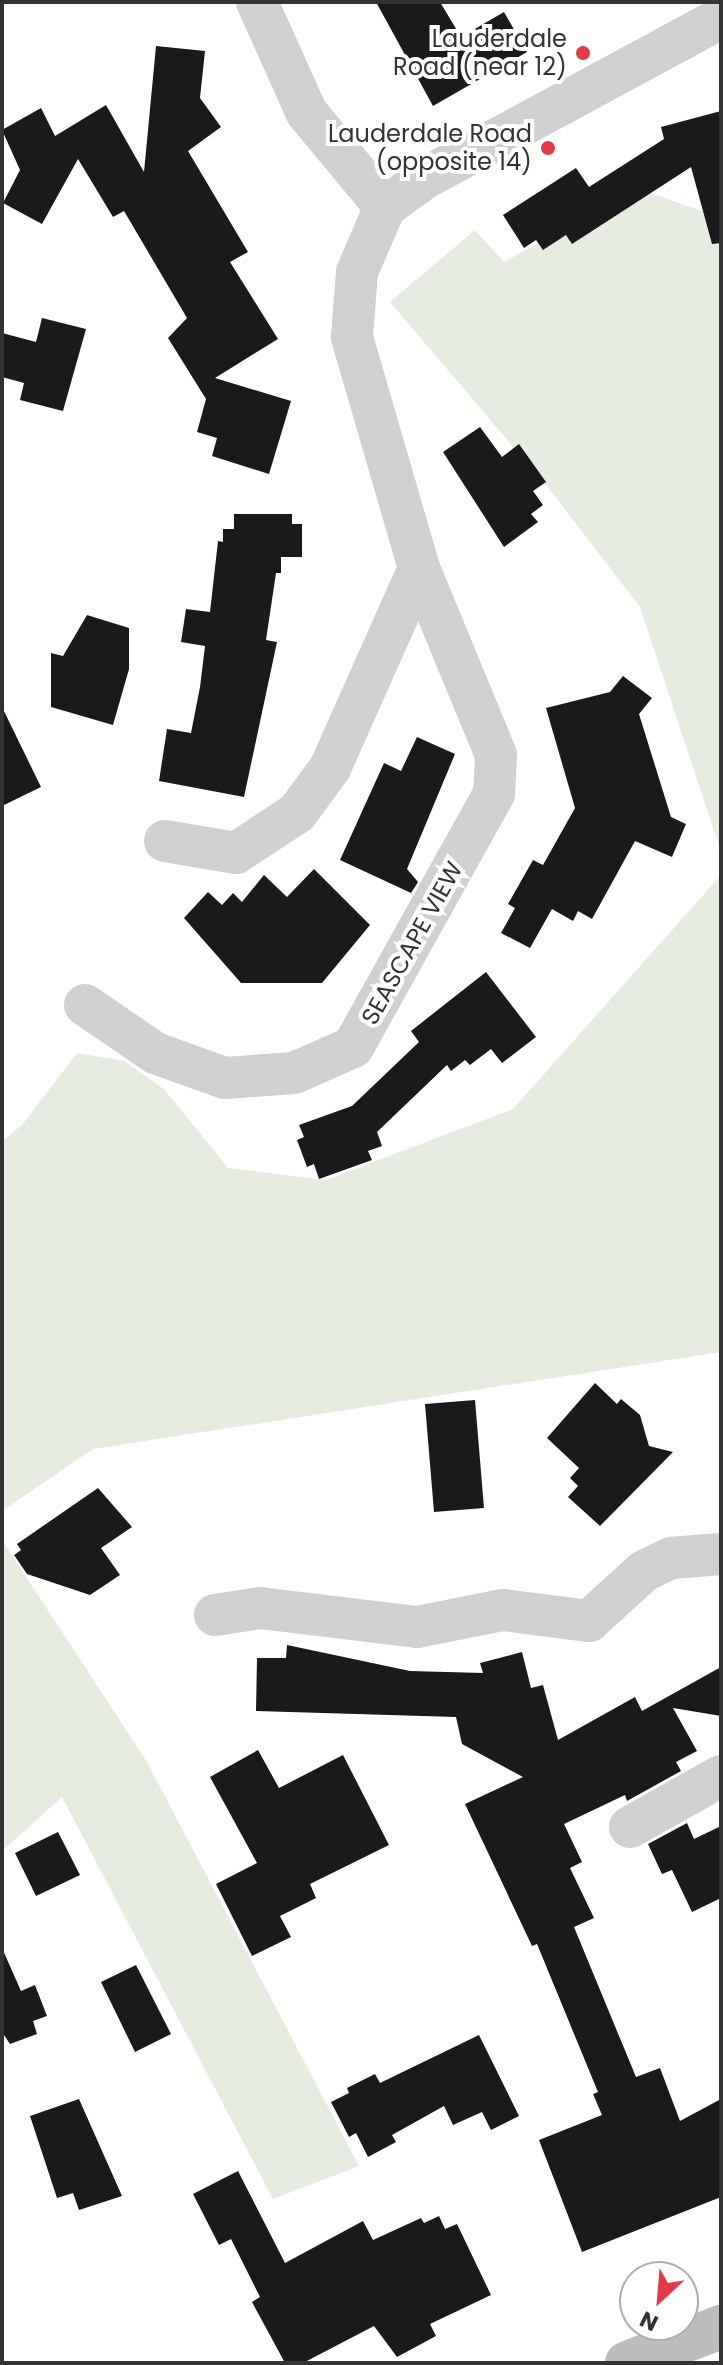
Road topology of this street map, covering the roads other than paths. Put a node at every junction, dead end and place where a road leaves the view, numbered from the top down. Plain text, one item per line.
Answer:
1 (257, 2) edge
2 (721, 18) edge
3 (385, 207) junction
4 (419, 568) junction
5 (165, 841) dead end
6 (85, 1005) dead end
7 (721, 1554) edge
8 (215, 1615) dead end
9 (721, 1776) edge
10 (630, 1827) dead end
11 (721, 2327) edge
12 (627, 2363) edge

1 - 3 street
2 - 3 street
3 - 4 street, SEASCAPE VIEW
4 - 5 street
4 - 6 street, SEASCAPE VIEW
7 - 8 street
9 - 10 street
11 - 12 street

